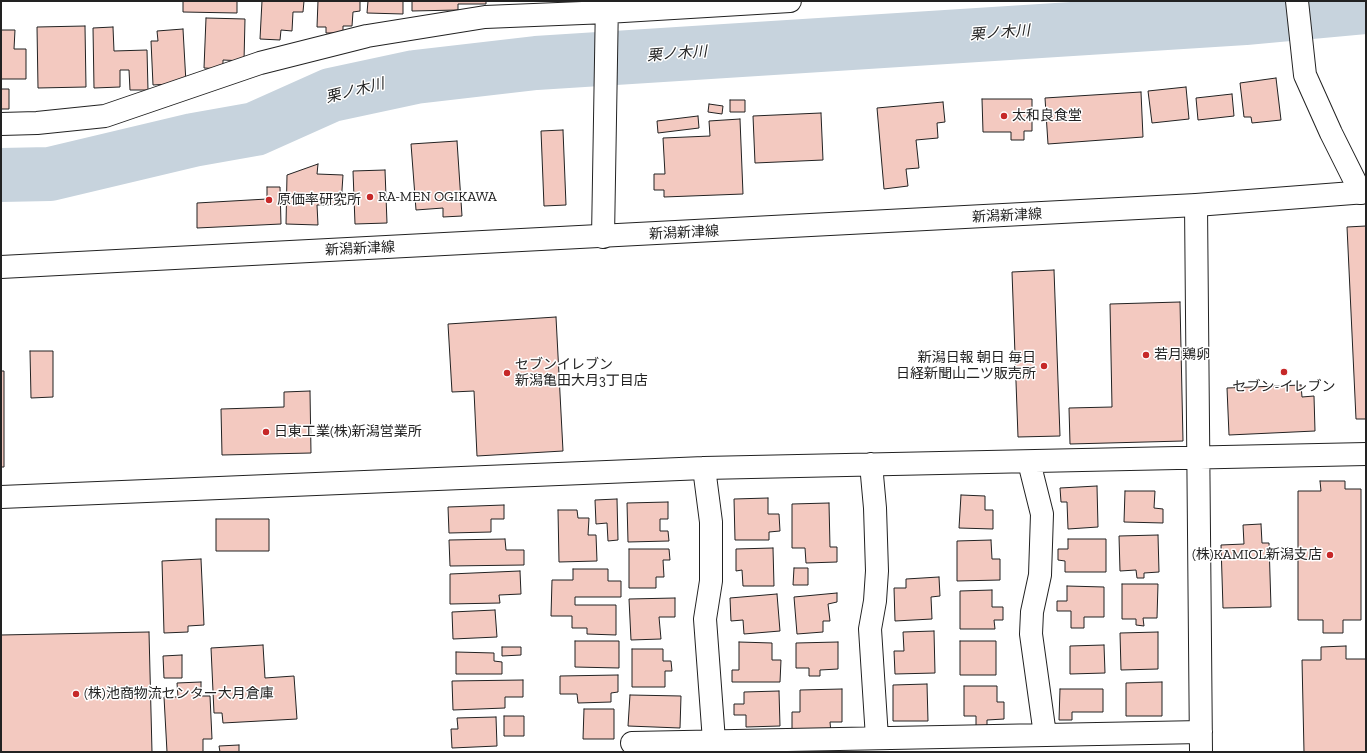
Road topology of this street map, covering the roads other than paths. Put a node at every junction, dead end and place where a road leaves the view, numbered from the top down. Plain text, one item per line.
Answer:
1 (790, 1) edge
2 (1297, 1) edge
3 (607, 6) edge
4 (1, 124) edge
5 (1363, 192) edge
6 (1196, 206) junction
7 (603, 237) junction
8 (1, 267) edge
9 (1366, 454) edge
10 (1198, 458) junction
11 (1029, 462) junction
12 (871, 464) junction
13 (704, 468) junction
14 (1, 497) edge
15 (1045, 735) junction
16 (877, 738) junction
17 (714, 741) junction
18 (1201, 742) edge
19 (632, 743) dead end

1 - 3 street
2 - 5 street
3 - 4 street
3 - 7 street
5 - 6 street, 新潟新津線
6 - 7 street, 新潟新津線
6 - 10 street
7 - 8 street, 新潟新津線
9 - 10 street
10 - 11 street
10 - 18 street
11 - 12 street
11 - 15 street
12 - 13 street
12 - 16 street
13 - 14 street
13 - 17 street
15 - 16 street
15 - 18 street
16 - 17 street
17 - 19 street

